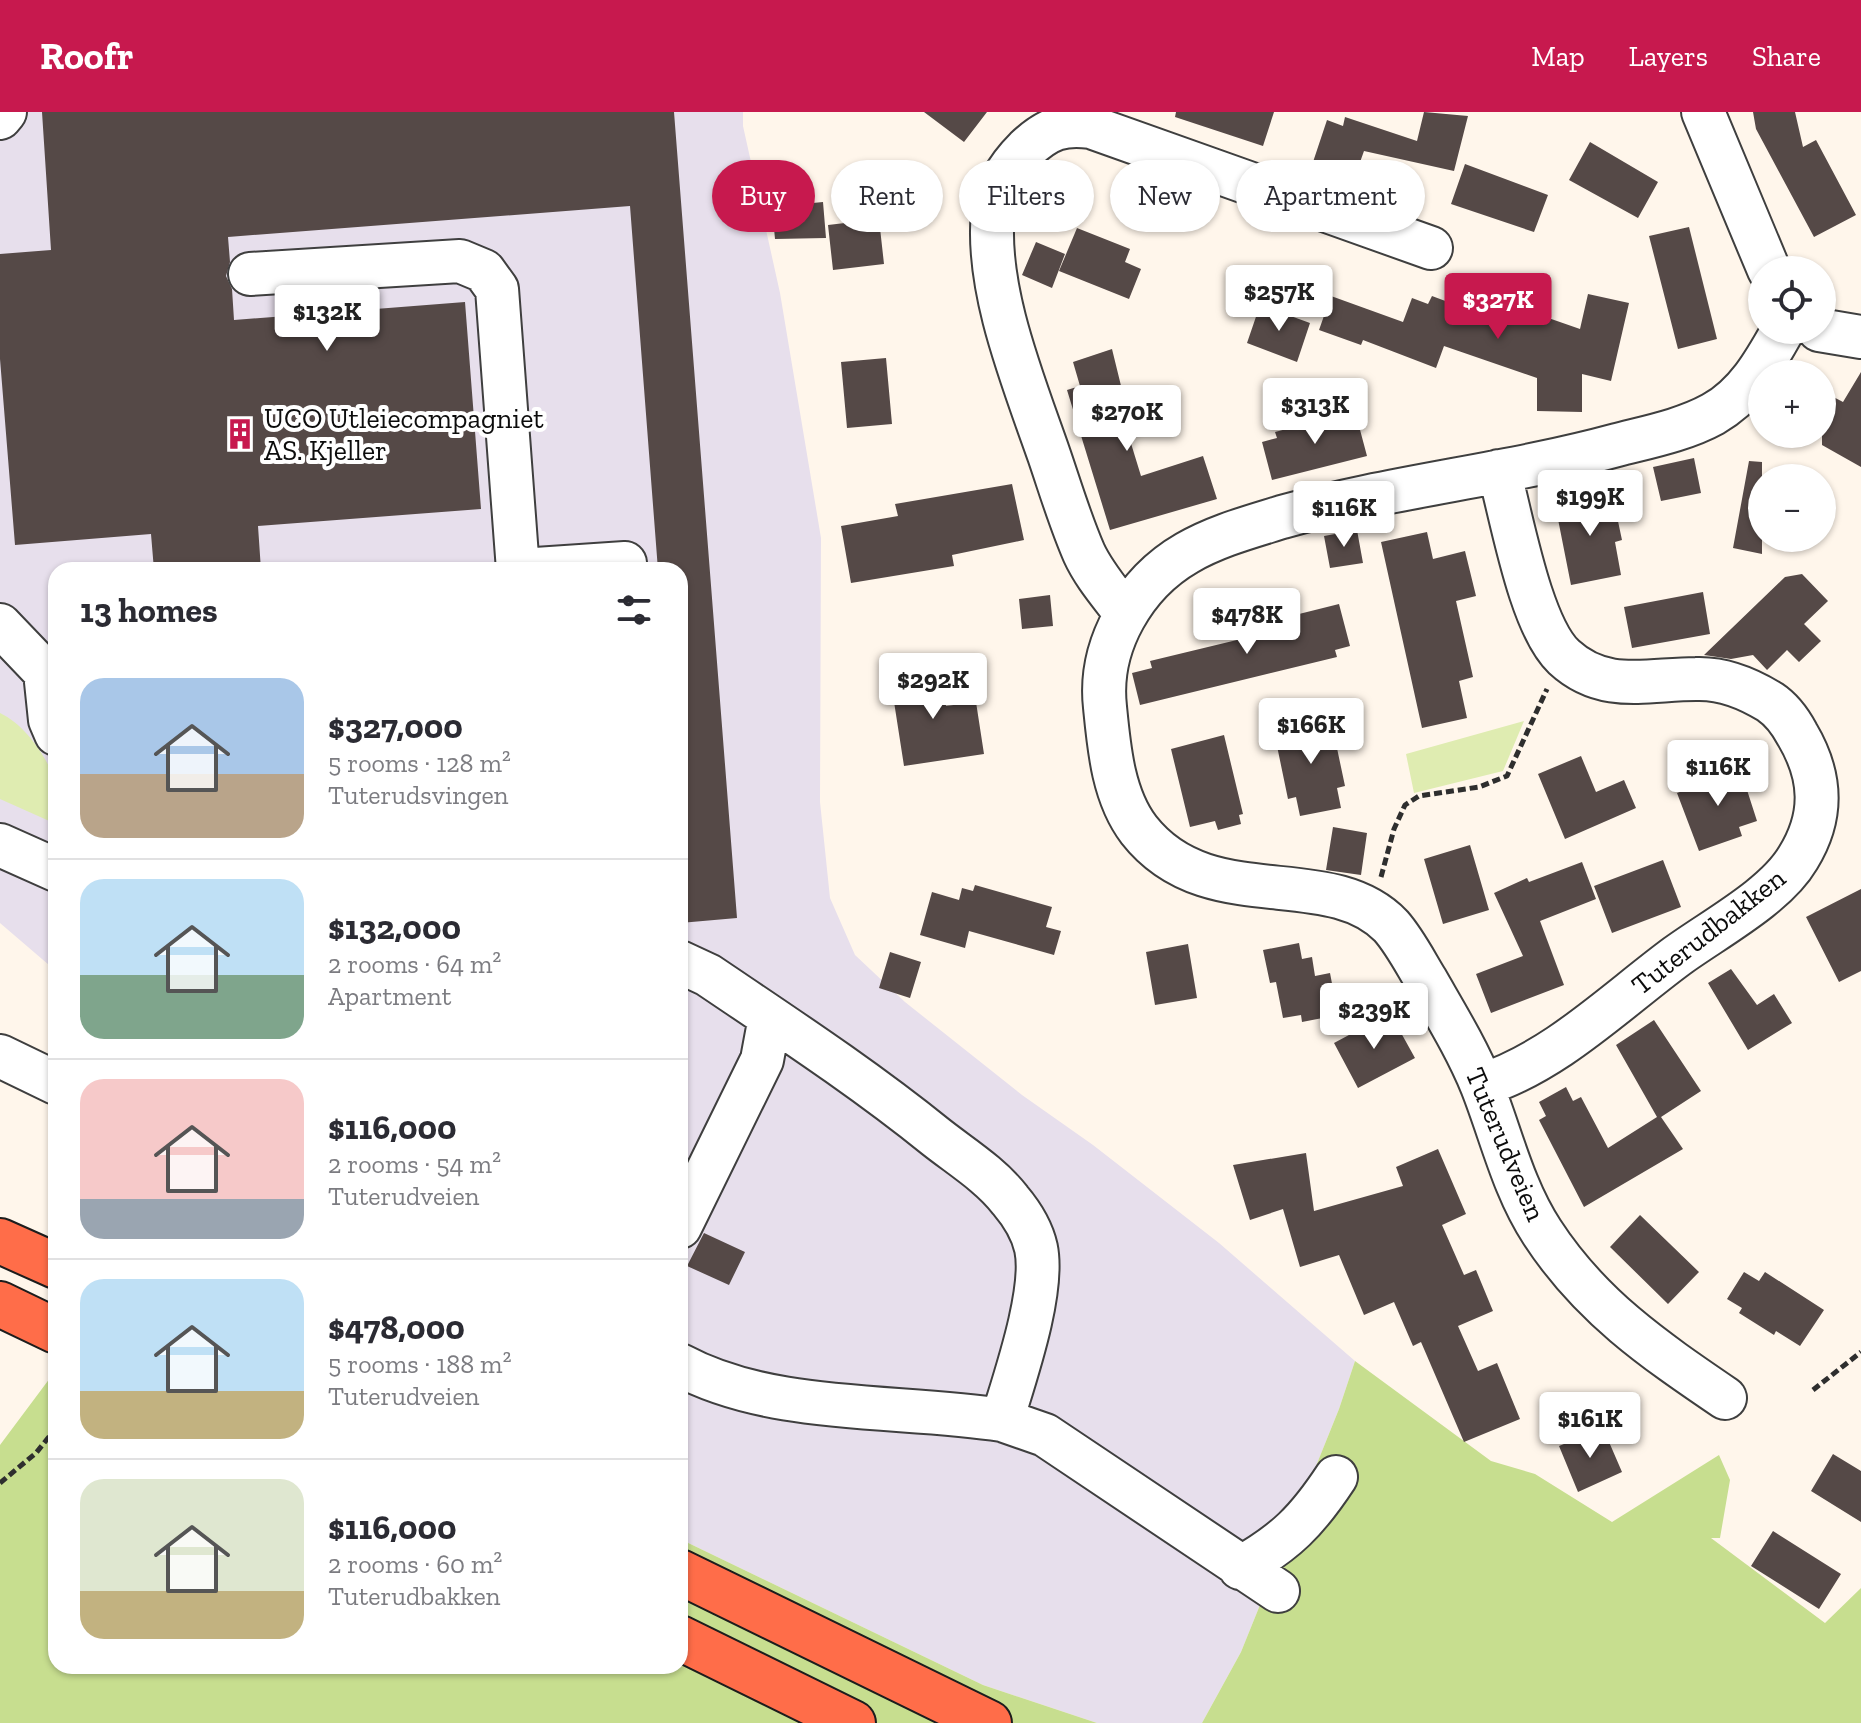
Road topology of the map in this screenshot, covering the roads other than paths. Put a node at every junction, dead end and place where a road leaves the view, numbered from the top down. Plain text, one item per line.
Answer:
1 (5, 112) edge
2 (1703, 112) edge
3 (0, 118) edge
4 (1431, 248) dead end
5 (1763, 256) edge
6 (250, 274) dead end
7 (1836, 333) edge
8 (1861, 337) edge
9 (1774, 344) edge
10 (1499, 471) junction
11 (519, 562) edge
12 (1125, 613) junction
13 (0, 625) edge
14 (48, 686) edge
15 (0, 845) edge
16 (48, 866) edge
17 (688, 966) edge
18 (770, 1017) junction
19 (0, 1056) edge
20 (48, 1079) edge
21 (1482, 1085) junction
22 (688, 1211) edge
23 (0, 1241) edge
24 (48, 1262) edge
25 (0, 1304) edge
26 (48, 1327) edge
27 (688, 1369) edge
28 (1725, 1398) dead end
29 (1002, 1420) junction
30 (1336, 1477) dead end
31 (1240, 1568) junction
32 (688, 1576) edge
33 (1278, 1591) dead end
34 (688, 1642) edge
35 (853, 1723) edge
36 (989, 1723) edge

1 - 3 street
2 - 5 street
4 - 12 street
6 - 11 street
7 - 8 street
9 - 10 street, Tuterudveien
10 - 12 street, Tuterudveien
10 - 21 street, Tuterudbakken
12 - 21 street, Tuterudveien
13 - 14 street
15 - 16 street
17 - 18 street
18 - 22 street
18 - 29 street
19 - 20 street
21 - 28 street, Tuterudveien
23 - 24 highway
25 - 26 highway
27 - 29 street
29 - 31 street
30 - 31 street
31 - 33 street
32 - 36 highway
34 - 35 highway

